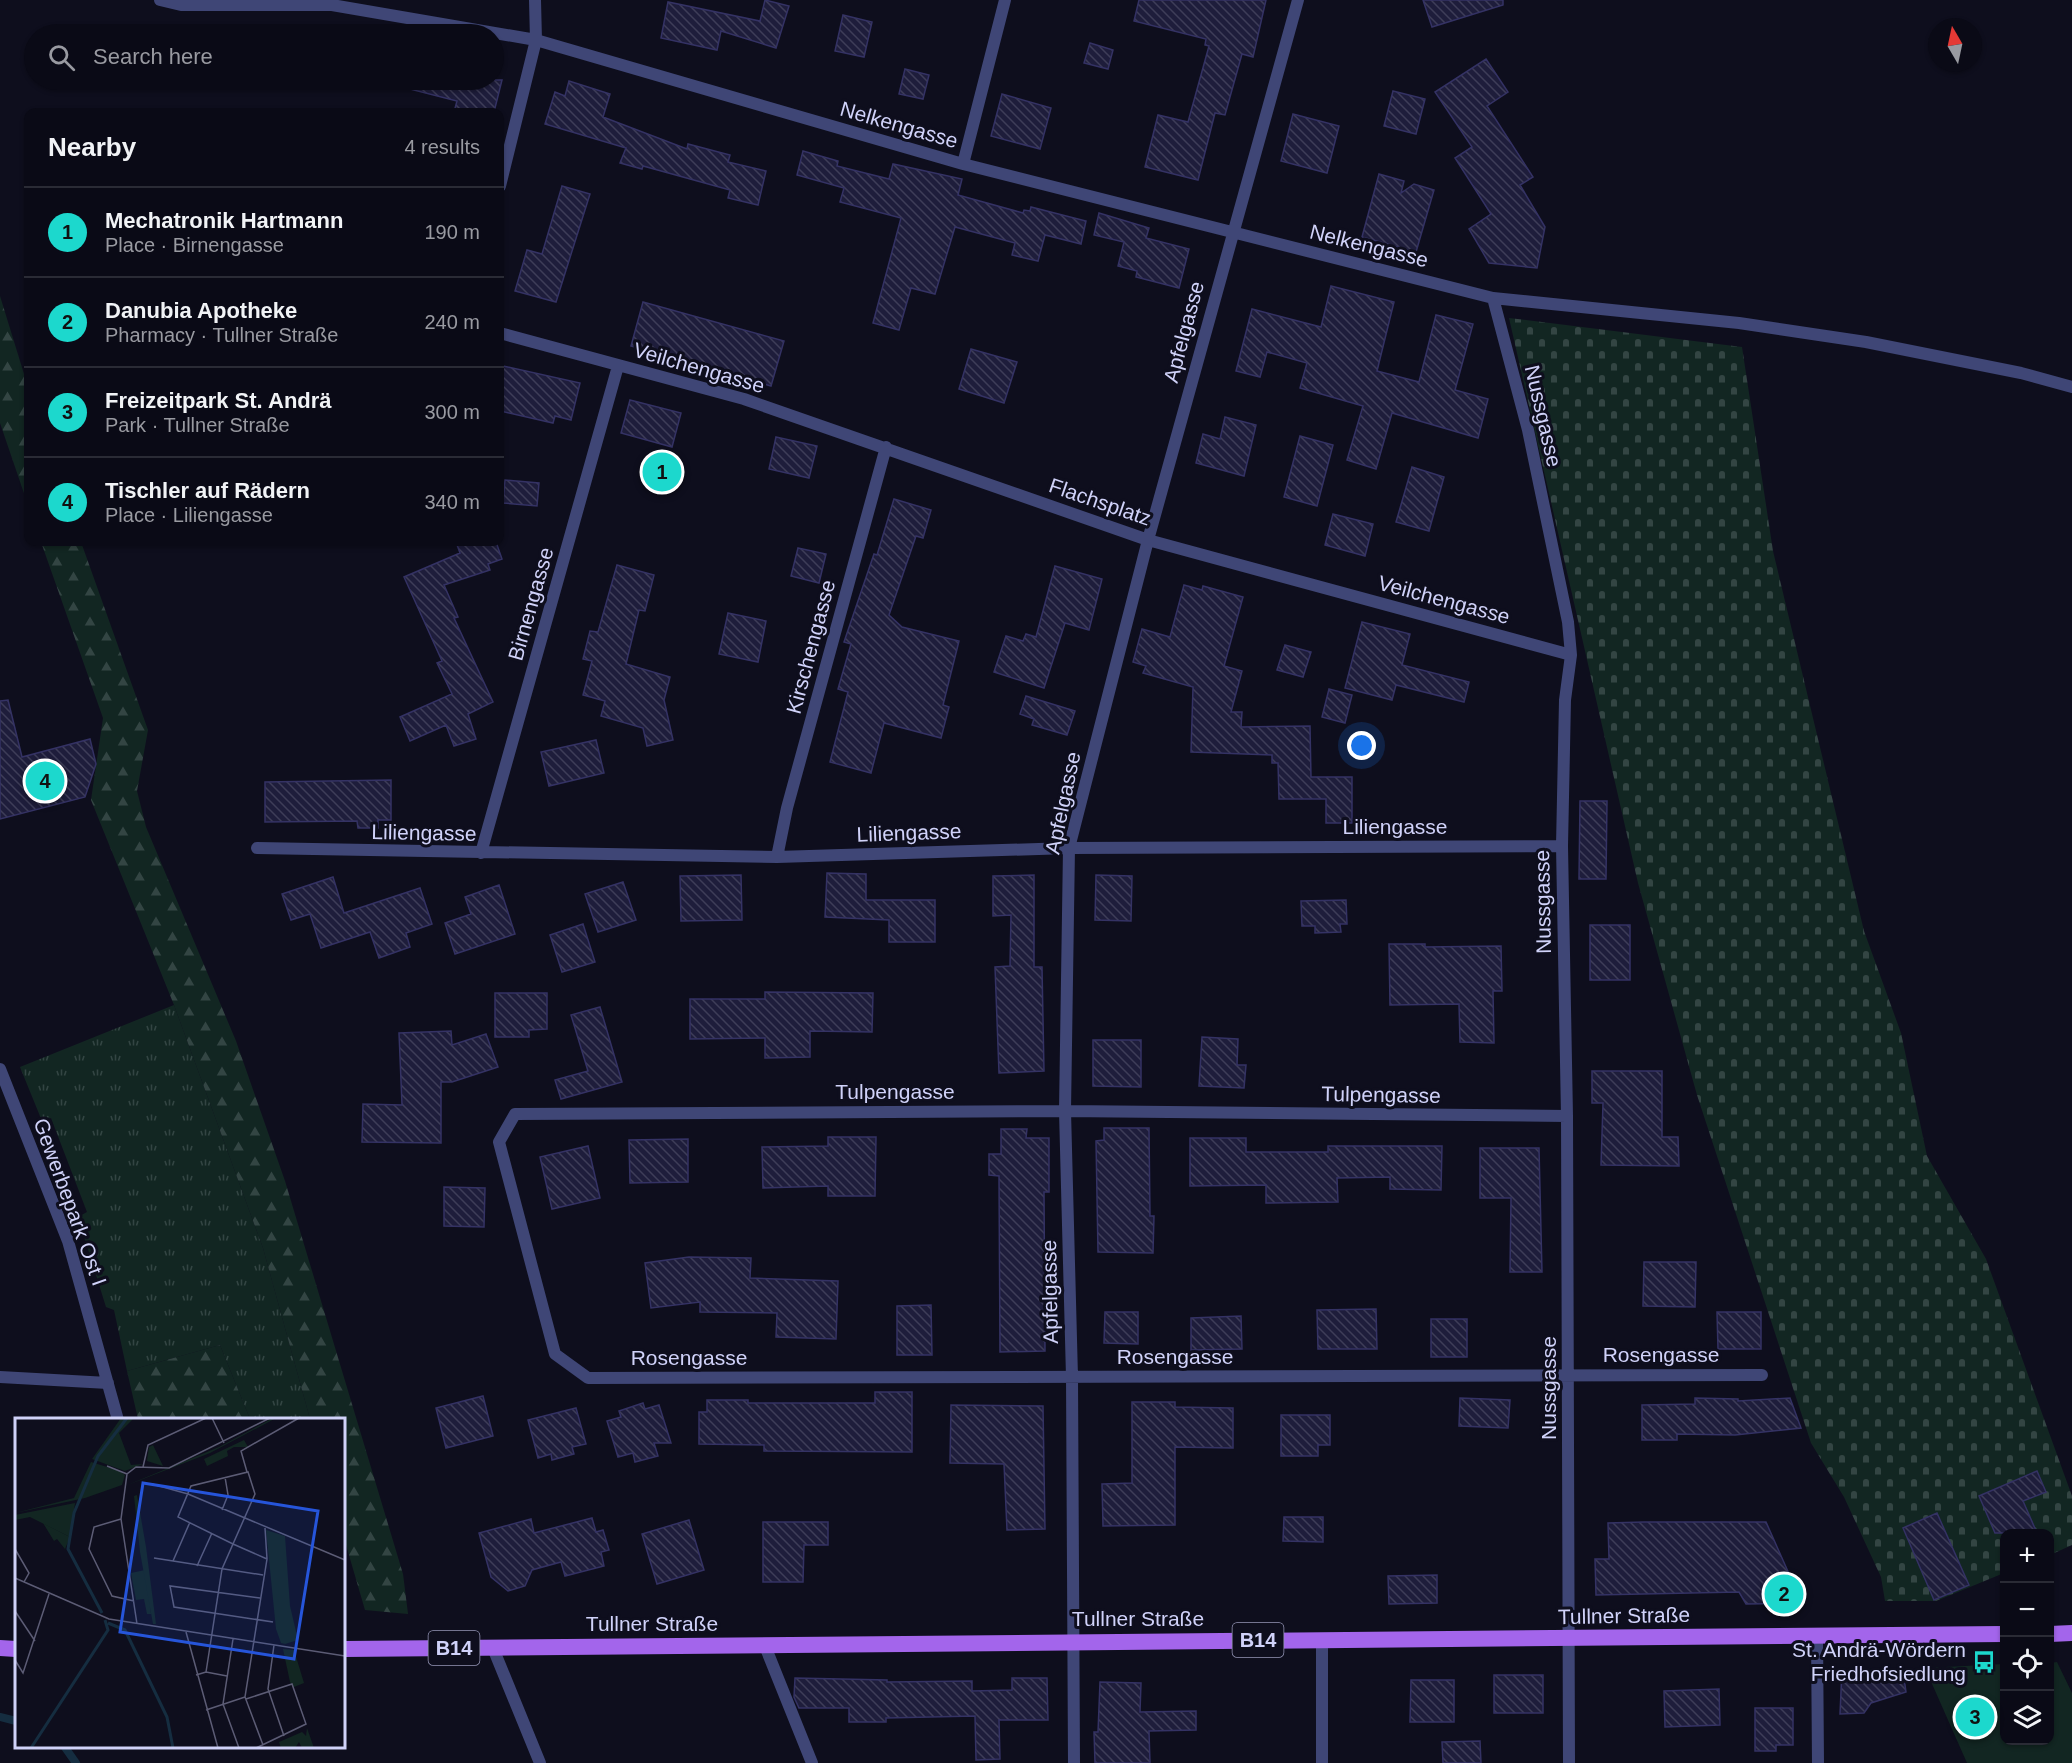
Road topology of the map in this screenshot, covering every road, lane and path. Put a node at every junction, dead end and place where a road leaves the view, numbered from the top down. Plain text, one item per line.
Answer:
1 (160, 0) edge
2 (535, 0) edge
3 (1005, 0) edge
4 (1298, 0) edge
5 (443, 24) edge
6 (504, 35) edge
7 (536, 40) junction
8 (963, 164) junction
9 (504, 170) edge
10 (1232, 230) junction
11 (1493, 298) junction
12 (504, 334) edge
13 (618, 366) junction
14 (2072, 387) edge
15 (886, 447) junction
16 (1148, 540) junction
17 (1306, 582) joint
18 (1572, 655) junction
19 (1562, 846) junction
20 (257, 848) dead end
21 (1069, 848) junction
22 (481, 853) junction
23 (777, 857) junction
24 (0, 1069) edge
25 (1065, 1111) junction
26 (1567, 1116) junction
27 (1568, 1374) junction
28 (1762, 1375) dead end
29 (0, 1377) edge
30 (1072, 1377) junction
31 (588, 1378) joint
32 (108, 1383) junction
33 (118, 1418) edge
34 (2072, 1633) edge
35 (2000, 1634) edge
36 (2054, 1634) edge
37 (1817, 1635) junction
38 (1322, 1640) junction
39 (1568, 1640) junction
40 (1073, 1642) junction
41 (765, 1646) junction
42 (0, 1648) edge
43 (493, 1648) junction
44 (15, 1649) edge
45 (345, 1649) edge
46 (540, 1763) edge
47 (812, 1763) edge
48 (1074, 1763) edge
49 (1322, 1763) edge
50 (1569, 1763) edge
51 (1818, 1763) edge

1 - 5 street, Nelkengasse
2 - 7 street
3 - 8 street
4 - 10 street, Apfelgasse
6 - 7 street, Nelkengasse
7 - 8 street, Nelkengasse
7 - 9 street
8 - 10 street, Nelkengasse
10 - 11 street, Nelkengasse
10 - 16 street, Apfelgasse
11 - 14 street, Nelkengasse
11 - 18 street, Nussgasse
12 - 13 street, Veilchengasse
13 - 15 street, Veilchengasse
13 - 22 street, Birnengasse
15 - 16 street, Flachsplatz
15 - 23 street, Kirschengasse
16 - 17 street, Flachsplatz
16 - 21 street, Apfelgasse
17 - 18 street, Veilchengasse
18 - 19 street, Nussgasse
19 - 21 street, Liliengasse
19 - 26 street, Nussgasse
20 - 22 street, Liliengasse
21 - 23 street, Liliengasse
21 - 25 street, Apfelgasse
22 - 23 street, Liliengasse
24 - 32 street, Gewerbepark Ost I
25 - 26 street, Tulpengasse
25 - 30 street, Apfelgasse
25 - 31 street, Tulpengasse
26 - 27 street, Nussgasse
27 - 28 street, Rosengasse
27 - 30 street, Rosengasse
27 - 39 street, Nussgasse
29 - 32 street
30 - 31 street, Rosengasse
30 - 40 street, Apfelgasse
32 - 33 street, Gewerbepark Ost I
34 - 36 main road
35 - 37 main road, Tullner Straße / B14
37 - 39 main road, Tullner Straße / B14
37 - 51 street
38 - 39 main road, Tullner Straße / B14
38 - 40 main road, Tullner Straße / B14
38 - 49 street
39 - 50 street, Nussgasse
40 - 41 main road, Tullner Straße / B14
40 - 48 street, Apfelgasse
41 - 43 main road, Tullner Straße / B14
41 - 47 street
42 - 44 main road
43 - 45 main road, Tullner Straße / B14
43 - 46 street

